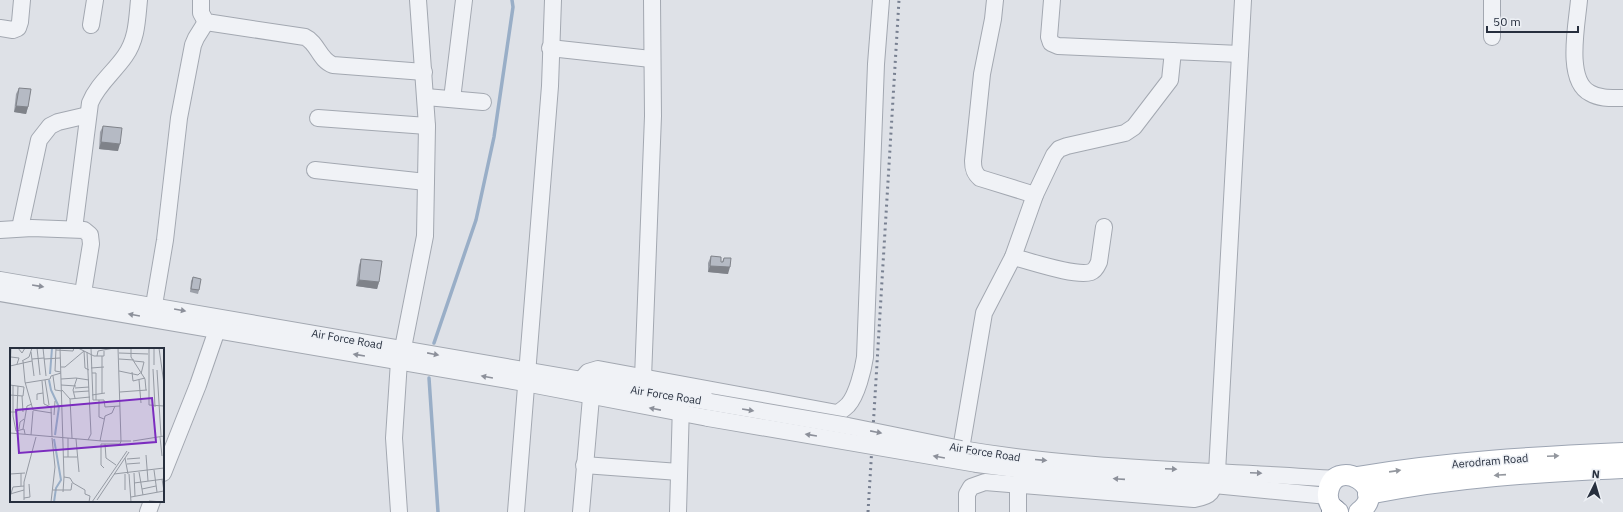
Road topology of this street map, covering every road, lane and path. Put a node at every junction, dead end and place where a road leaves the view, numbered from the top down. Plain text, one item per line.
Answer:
1 (22, 0) edge
2 (95, 0) edge
3 (139, 0) edge
4 (201, 0) edge
5 (418, 0) edge
6 (464, 0) edge
7 (553, 0) edge
8 (652, 0) edge
9 (881, 0) edge
10 (994, 0) edge
11 (1052, 0) edge
12 (1243, 0) edge
13 (1492, 0) edge
14 (1579, 0) edge
15 (206, 22) junction
16 (91, 25) dead end
17 (0, 28) edge
18 (1492, 37) dead end
19 (550, 48) junction
20 (1174, 51) junction
21 (1240, 54) junction
22 (651, 59) junction
23 (424, 72) junction
24 (426, 97) junction
25 (1623, 98) edge
26 (452, 99) junction
27 (483, 102) dead end
28 (88, 116) junction
29 (318, 118) dead end
30 (427, 126) junction
31 (315, 170) dead end
32 (426, 182) junction
33 (1035, 195) junction
34 (1104, 227) dead end
35 (20, 228) junction
36 (74, 228) junction
37 (0, 230) edge
38 (1013, 257) junction
39 (0, 280) edge
40 (0, 293) edge
41 (83, 293) junction
42 (154, 305) junction
43 (217, 330) junction
44 (401, 355) junction
45 (526, 377) junction
46 (643, 378) junction
47 (588, 387) junction
48 (681, 397) junction
49 (838, 413) junction
50 (681, 414) junction
51 (824, 422) junction
52 (961, 449) junction
53 (1623, 453) edge
54 (584, 465) junction
55 (1623, 468) edge
56 (164, 470) edge
57 (679, 472) junction
58 (1357, 477) junction
59 (1216, 478) junction
60 (1018, 486) junction
61 (1368, 494) junction
62 (152, 502) edge
63 (1334, 502) edge
64 (148, 512) edge
65 (399, 512) edge
66 (516, 512) edge
67 (580, 512) edge
68 (678, 512) edge
69 (967, 512) edge
70 (1018, 512) edge
71 (1359, 512) edge

1 - 17 street
2 - 16 street
3 - 28 street
4 - 15 street
5 - 23 street
6 - 26 street
7 - 19 street
8 - 22 street
9 - 49 street
10 - 33 street
11 - 20 street
12 - 21 street
13 - 18 street
14 - 25 street
15 - 23 street
15 - 42 street
19 - 22 street
19 - 45 street
20 - 21 street
20 - 33 street
21 - 59 street
22 - 46 street
23 - 24 street
24 - 26 street
24 - 30 street
26 - 27 street
28 - 35 street
28 - 36 street
29 - 30 street
30 - 32 street
31 - 32 street
32 - 44 street
33 - 38 street
34 - 38 street
35 - 36 street
35 - 37 street
36 - 41 street
38 - 52 street
39 -> 41 street, Air Force Road
43 -> 40 street, Air Force Road
41 - 42 street, Air Force Road
42 -> 44 street, Air Force Road
44 -> 43 street, Air Force Road
43 - 56 street
44 - 45 street, Air Force Road
44 - 65 street
45 - 47 street, Air Force Road
45 - 66 street
46 - 47 street
46 - 49 street
47 - 48 street, Air Force Road
50 -> 47 street, Air Force Road
47 - 54 street
48 - 50 street
48 -> 51 street, Air Force Road, bridge
49 - 51 street
50 - 57 street
59 -> 50 street, Air Force Road, bridge
51 -> 52 street, Air Force Road, bridge
52 -> 59 street, Air Force Road
58 -> 53 main road, Aerodram Road
54 - 57 street
54 - 67 street
55 -> 61 main road, Aerodram Road
57 - 68 street
58 - 61 main road
58 - 63 main road, Aerodram Road
59 - 60 street
59 - 63 street, Air Force Road
60 - 69 street
60 - 70 street
61 - 71 main road
62 - 64 street

